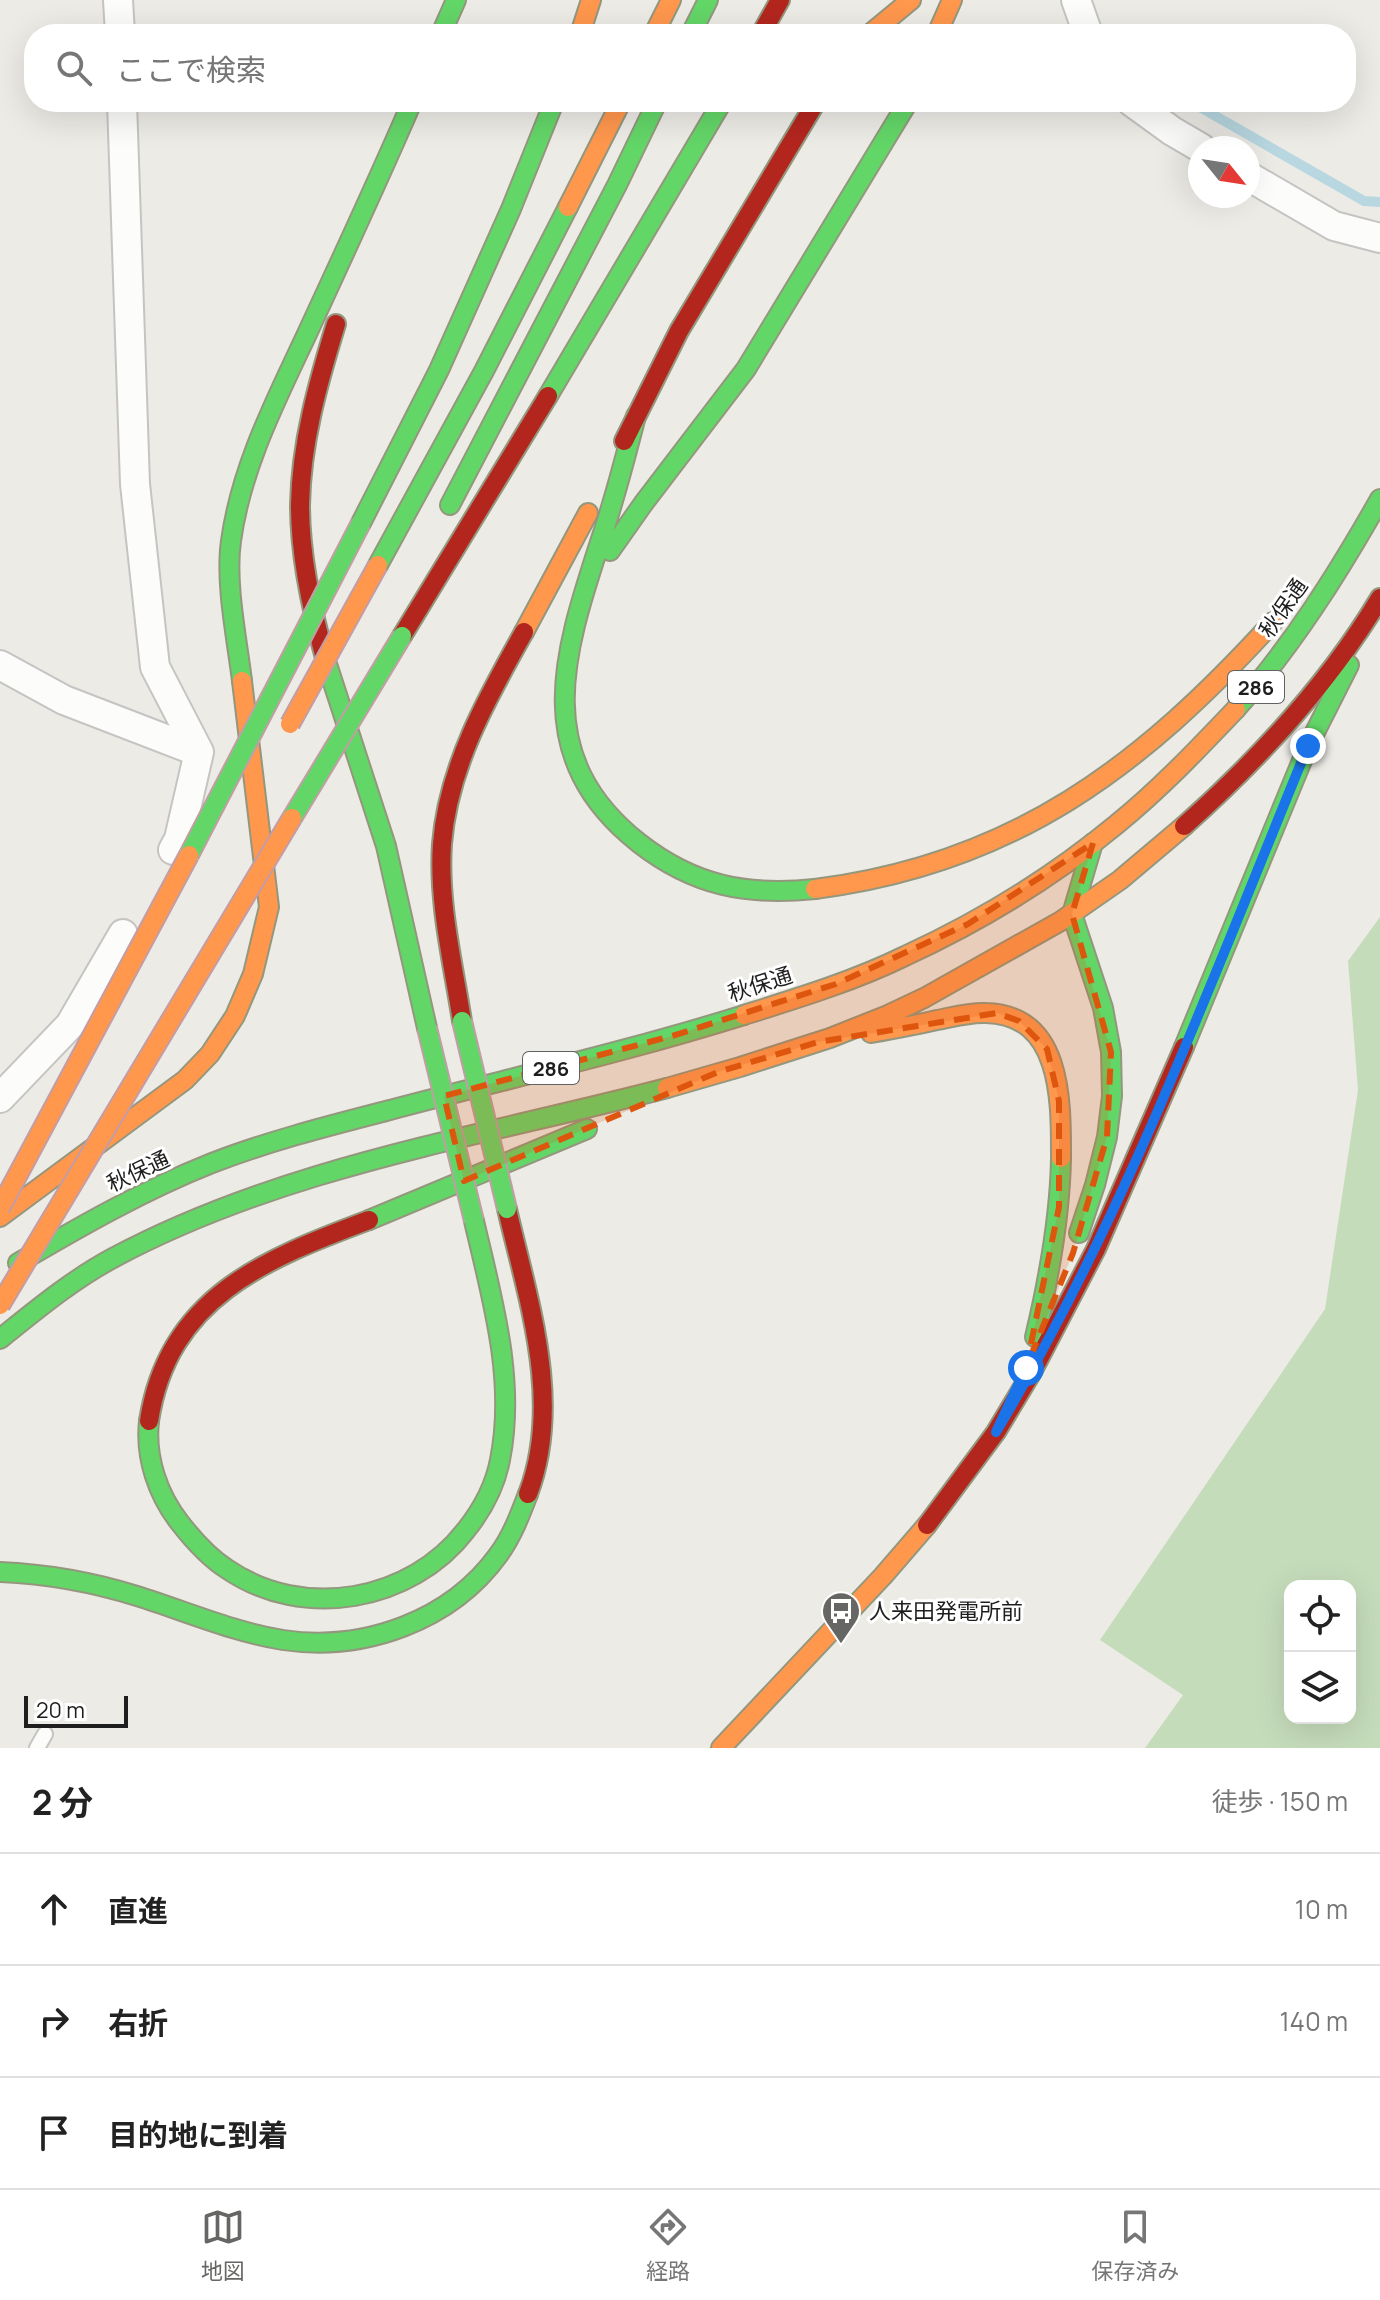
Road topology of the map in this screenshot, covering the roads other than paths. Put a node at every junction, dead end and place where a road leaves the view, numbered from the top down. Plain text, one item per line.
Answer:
1 (118, 0) edge
2 (456, 0) edge
3 (591, 0) edge
4 (671, 0) edge
5 (708, 0) edge
6 (780, 0) edge
7 (887, 0) edge
8 (911, 0) edge
9 (952, 0) edge
10 (1076, 0) edge
11 (119, 24) edge
12 (445, 24) edge
13 (583, 24) edge
14 (659, 24) edge
15 (696, 24) edge
16 (767, 24) edge
17 (869, 24) edge
18 (882, 24) edge
19 (941, 24) edge
20 (1084, 24) edge
21 (122, 112) edge
22 (408, 112) edge
23 (550, 112) edge
24 (616, 112) edge
25 (652, 112) edge
26 (716, 112) edge
27 (810, 112) edge
28 (902, 112) edge
29 (1146, 112) edge
30 (1188, 140) edge
31 (386, 163) junction
32 (1260, 183) edge
33 (1380, 238) edge
34 (636, 416) junction
35 (650, 438) dead end
36 (687, 449) junction
37 (643, 469) dead end
38 (1376, 493) edge
39 (445, 516) dead end
40 (608, 518) junction
41 (1338, 536) dead end
42 (583, 593) junction
43 (544, 596) junction
44 (1380, 598) edge
45 (1380, 605) edge
46 (1281, 612) dead end
47 (378, 641) dead end
48 (0, 665) edge
49 (199, 752) junction
50 (243, 805) dead end
51 (1093, 843) junction
52 (1072, 914) junction
53 (173, 923) dead end
54 (818, 1042) junction
55 (718, 1072) junction
56 (0, 1098) edge
57 (0, 1209) edge
58 (0, 1217) edge
59 (32, 1252) junction
60 (0, 1275) edge
61 (0, 1305) edge
62 (0, 1339) edge
63 (1026, 1368) junction
64 (996, 1432) junction
65 (0, 1572) edge
66 (45, 1734) dead end
67 (37, 1748) edge
68 (721, 1748) edge

1 - 11 street
2 - 12 main road
3 - 13 main road
4 - 14 main road
5 - 15 main road
6 - 16 main road
7 - 17 main road
8 - 18 main road
9 - 19 main road
10 - 20 street
21 - 49 street
22 - 31 main road
23 - 57 main road, bridge
24 - 50 main road, bridge
25 - 39 main road
26 - 59 main road, bridge
27 - 34 main road
28 - 36 main road
29 - 30 street
31 - 55 main road, bridge
31 - 58 main road
32 - 33 street
34 - 40 main road
34 - 43 main road
35 - 40 main road
36 - 40 main road
36 - 42 main road
37 - 40 main road
38 - 41 main road
38 - 51 main road, 秋保通 / 286
40 - 42 main road
40 - 43 main road
42 - 46 main road
43 - 65 main road, bridge
44 - 52 main road, 286
45 - 64 main road
47 - 59 main road, bridge
48 - 49 street
49 - 56 street
51 - 52 main road
51 - 60 main road, 秋保通 / 286
52 - 54 main road, 286
52 - 63 main road
53 - 57 main road, bridge
54 - 55 main road, 286
54 - 63 main road
55 - 62 main road, 286
59 - 61 main road, bridge
63 - 64 main road
64 - 68 main road
66 - 67 lane

